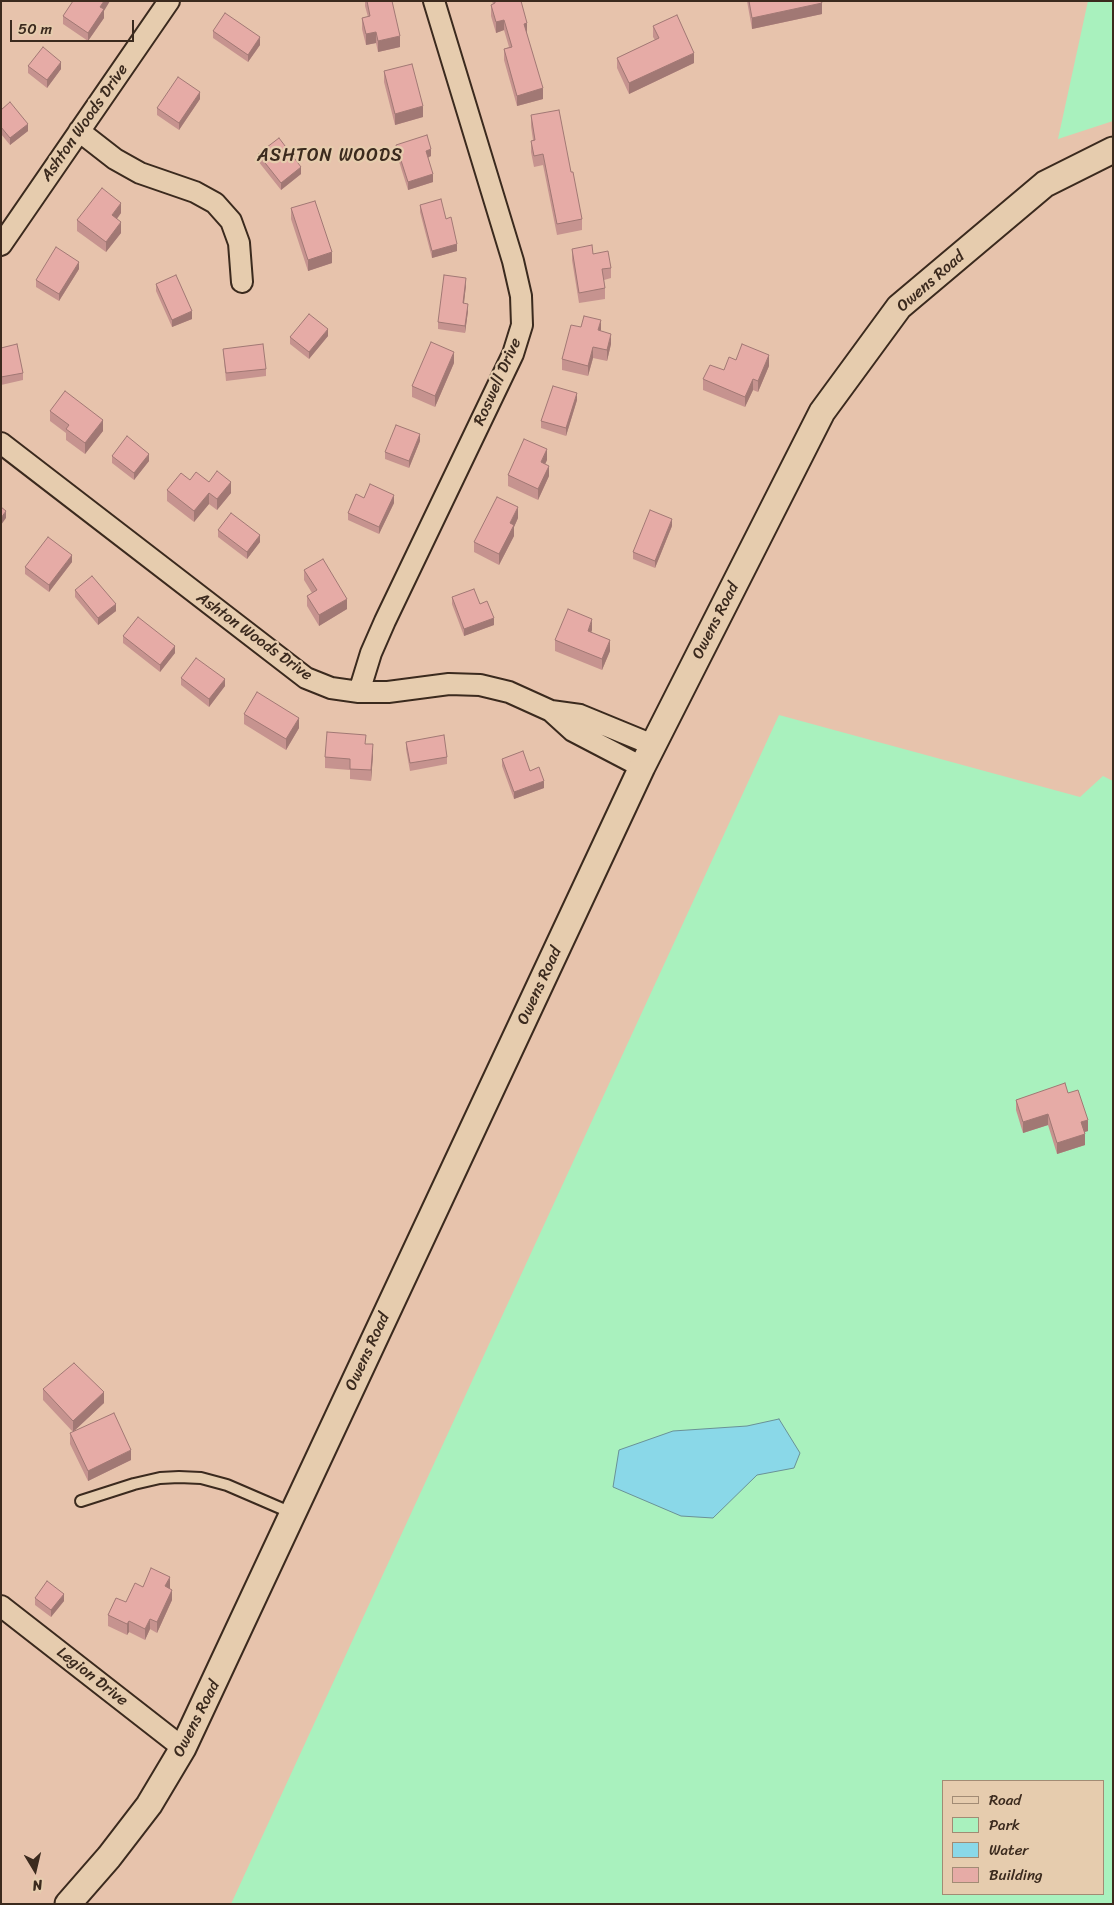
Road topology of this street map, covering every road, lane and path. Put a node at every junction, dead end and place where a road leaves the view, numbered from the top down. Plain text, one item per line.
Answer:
1 (169, 1) edge
2 (434, 1) edge
3 (79, 131) junction
4 (1113, 150) edge
5 (1, 244) edge
6 (242, 282) dead end
7 (1, 443) edge
8 (359, 692) junction
9 (551, 711) junction
10 (653, 745) junction
11 (642, 767) junction
12 (81, 1501) dead end
13 (293, 1514) junction
14 (1, 1606) edge
15 (184, 1748) junction
16 (68, 1904) edge

1 - 3 street, Ashton Woods Drive
2 - 8 street, Roswell Drive
3 - 5 street, Ashton Woods Drive
3 - 6 street
4 - 10 street, Owens Road
7 - 8 street, Ashton Woods Drive
8 - 9 street, Ashton Woods Drive
9 - 10 street, Ashton Woods Drive
9 - 11 street, Ashton Woods Drive
10 - 11 street, Owens Road
11 - 13 street, Owens Road
12 - 13 lane
13 - 15 street, Owens Road
14 - 15 street, Legion Drive
15 - 16 street, Owens Road

